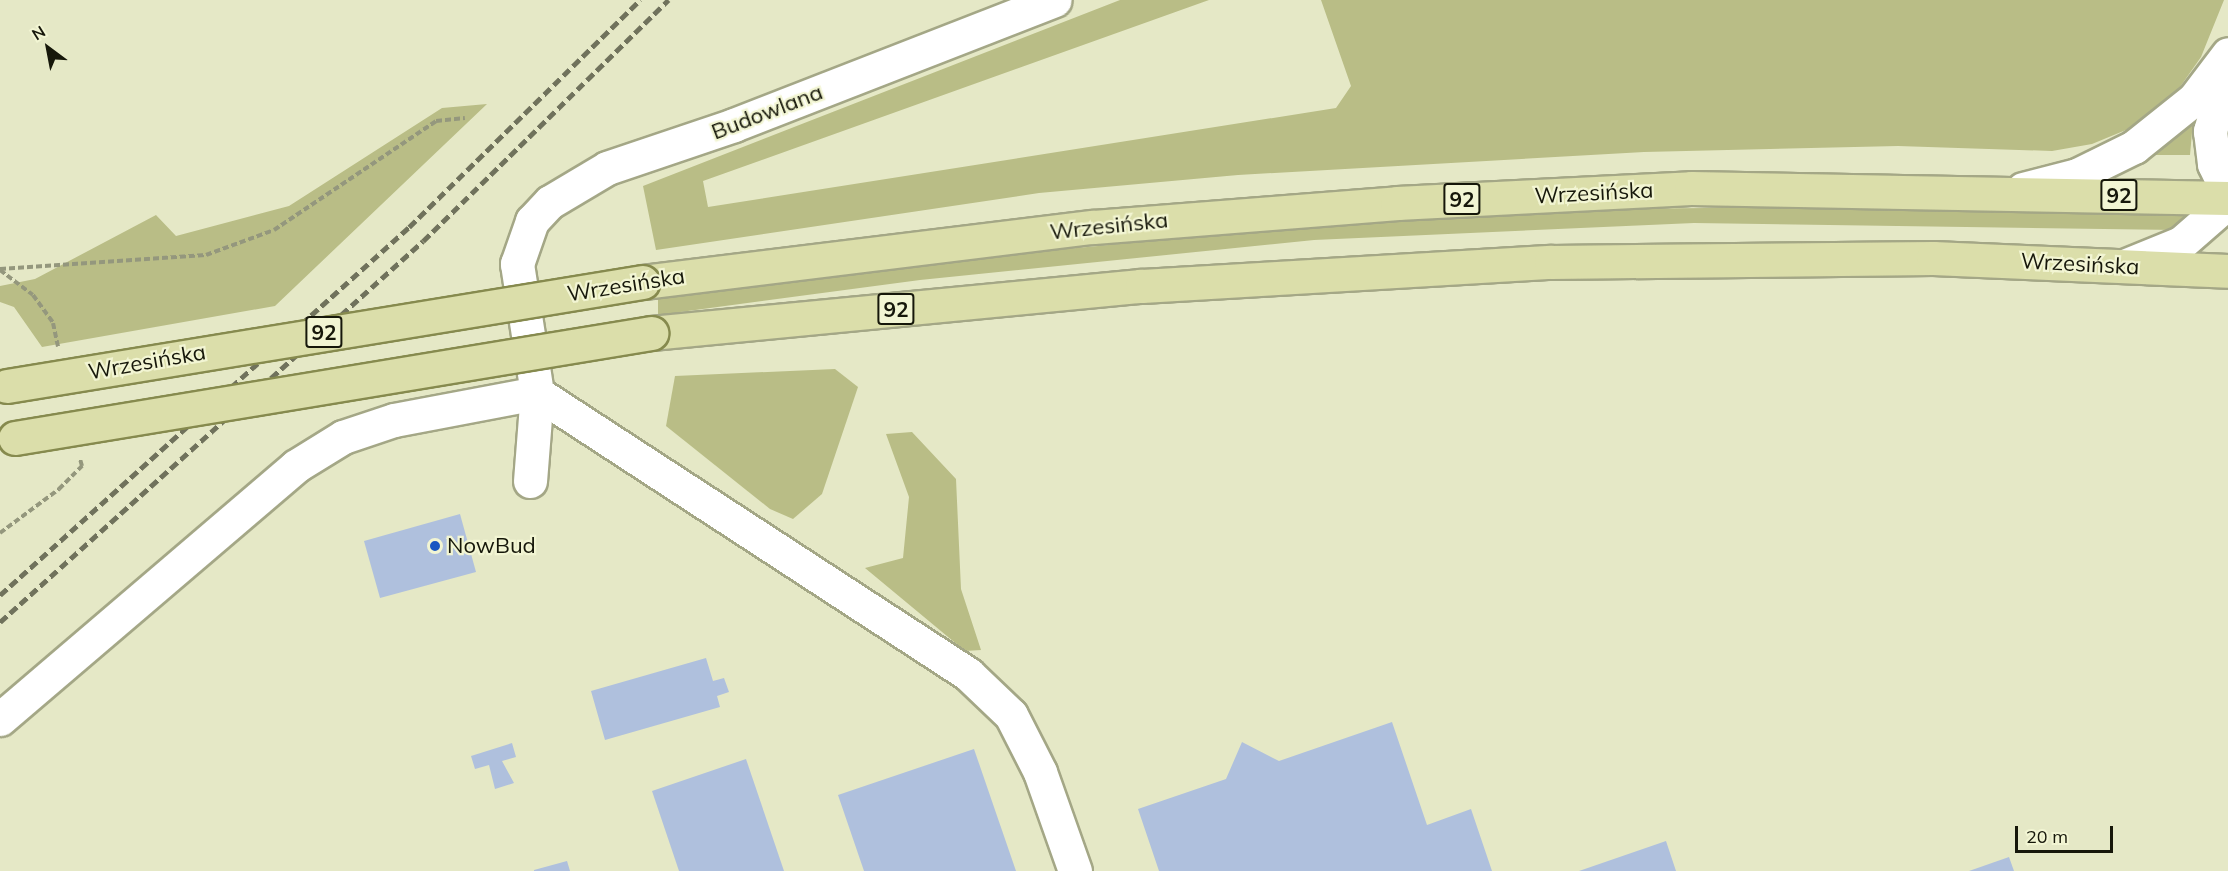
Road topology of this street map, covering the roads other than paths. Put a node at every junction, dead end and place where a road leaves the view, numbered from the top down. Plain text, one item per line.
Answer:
1 (1055, 0) edge
2 (2228, 54) edge
3 (2228, 69) edge
4 (2009, 192) junction
5 (2228, 193) edge
6 (2228, 200) edge
7 (2124, 266) junction
8 (2228, 271) edge
9 (3, 387) edge
10 (537, 393) junction
11 (8, 440) edge
12 (530, 481) dead end
13 (0, 719) edge
14 (1075, 871) edge

1 - 10 street, Budowlana
2 - 4 street
3 - 5 street
4 - 6 main road, Wrzesińska / 92
4 - 9 main road, Wrzesińska / 92, bridge
6 - 7 street
7 - 8 main road, Wrzesińska / 92
7 - 11 main road, Wrzesińska / 92, bridge
10 - 12 street
10 - 13 street
10 - 14 street

